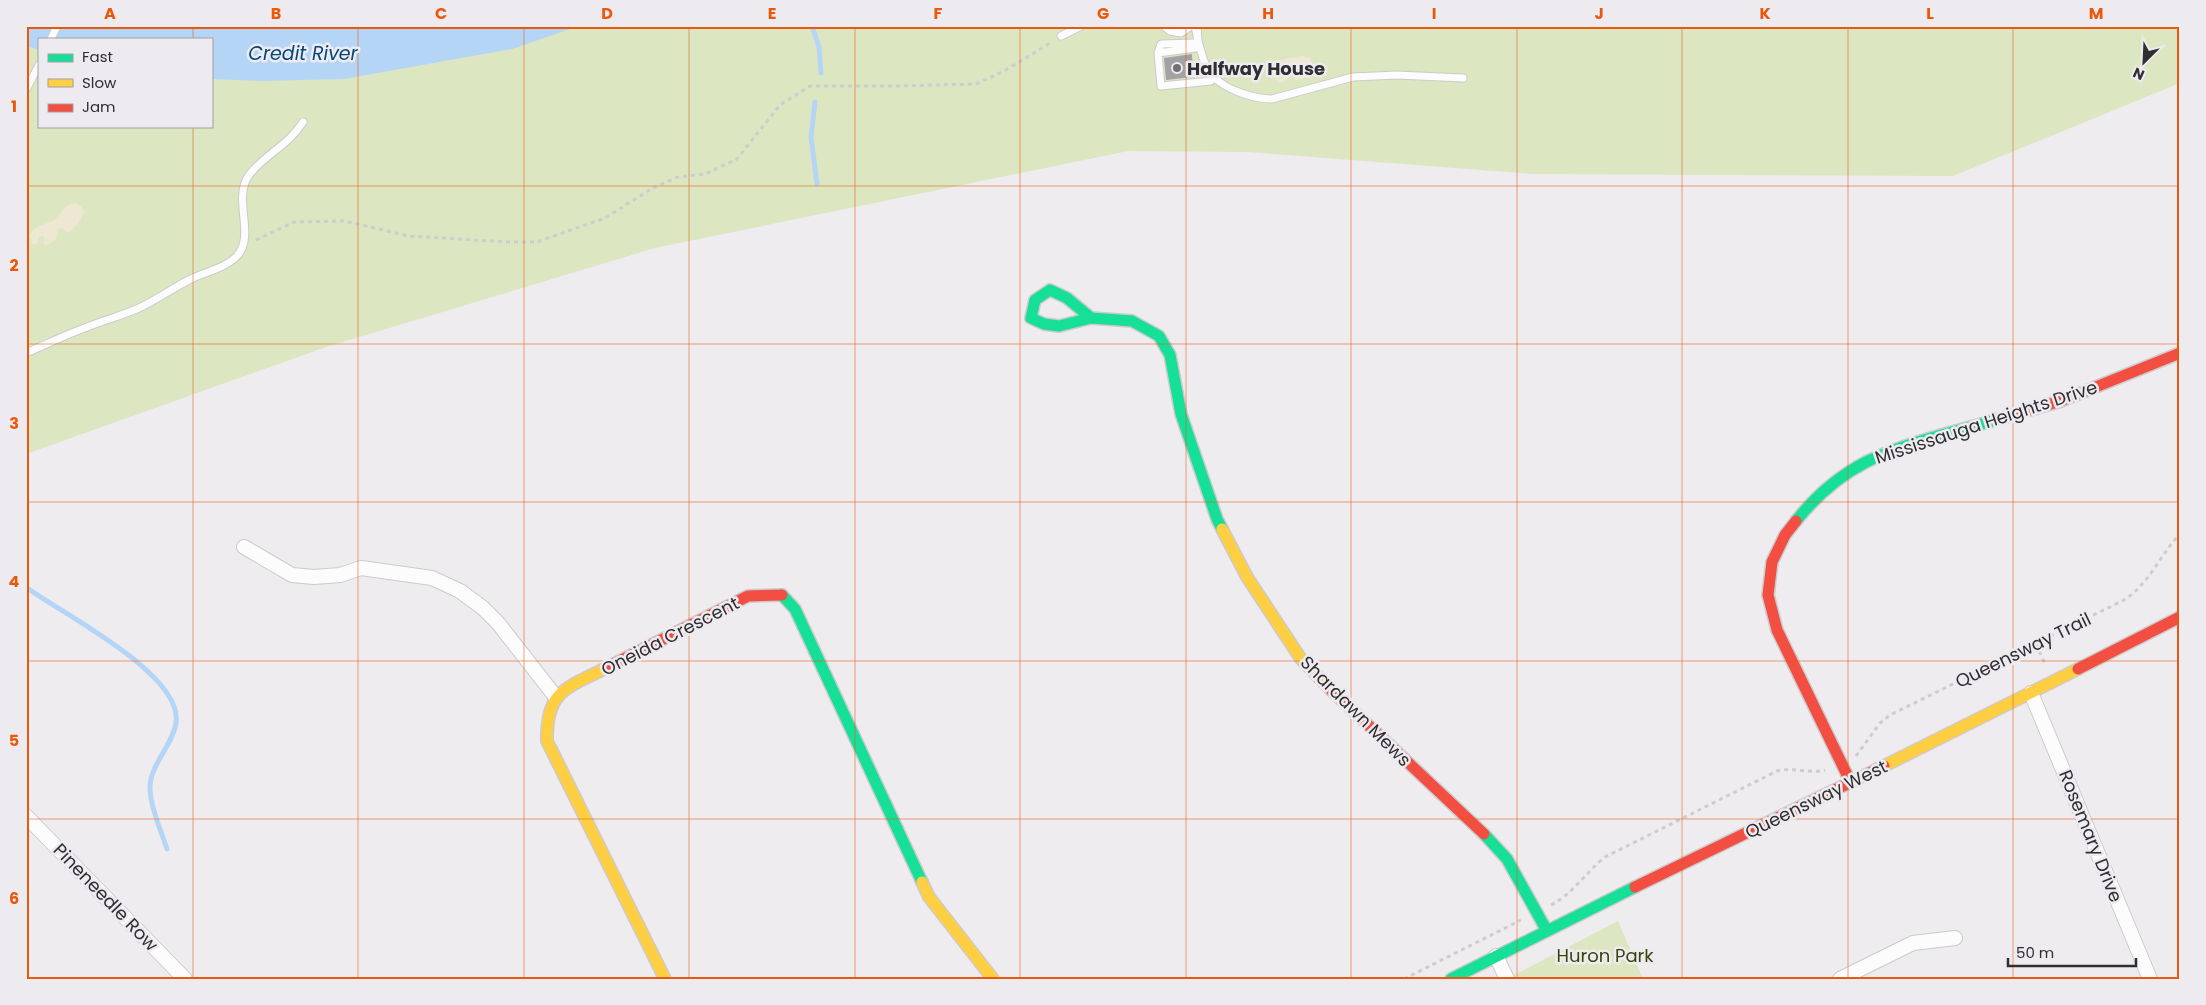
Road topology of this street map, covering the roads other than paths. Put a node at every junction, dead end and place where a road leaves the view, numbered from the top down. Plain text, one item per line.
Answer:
1 (57, 26) edge
2 (1081, 26) edge
3 (1164, 26) edge
4 (1194, 26) edge
5 (1061, 36) road end
6 (51, 38) edge
7 (1159, 50) dead end
8 (38, 67) edge
9 (1214, 77) junction
10 (1463, 78) dead end
11 (28, 87) edge
12 (303, 122) dead end
13 (1091, 318) junction
14 (26, 353) edge
15 (2180, 353) edge
16 (244, 547) dead end
17 (2180, 617) edge
18 (2032, 692) junction
19 (555, 696) junction
20 (1851, 782) junction
21 (26, 816) edge
22 (1547, 931) junction
23 (1955, 938) dead end
24 (1496, 956) junction
25 (185, 979) edge
26 (665, 979) edge
27 (993, 979) edge
28 (1451, 979) edge
29 (1507, 979) edge
30 (1840, 979) edge
31 (2150, 979) edge

1 - 6 lane
2 - 5 lane
3 - 4 lane
4 - 9 lane
7 - 9 lane
8 - 11 lane
9 - 10 lane
12 - 14 lane
13 - 13 street, Shardawn Mews
13 - 22 street, Shardawn Mews
15 - 20 street, Mississauga Heights Drive
16 - 19 street
17 - 18 street, Queensway West
18 - 20 street, Queensway West
18 - 31 street, Rosemary Drive
19 - 26 street
19 - 27 street, Oneida Crescent
20 - 22 street, Queensway West
21 - 25 street, Pineneedle Row
22 - 24 street, Queensway West
23 - 30 street
24 - 28 street, Queensway West
24 - 29 street

